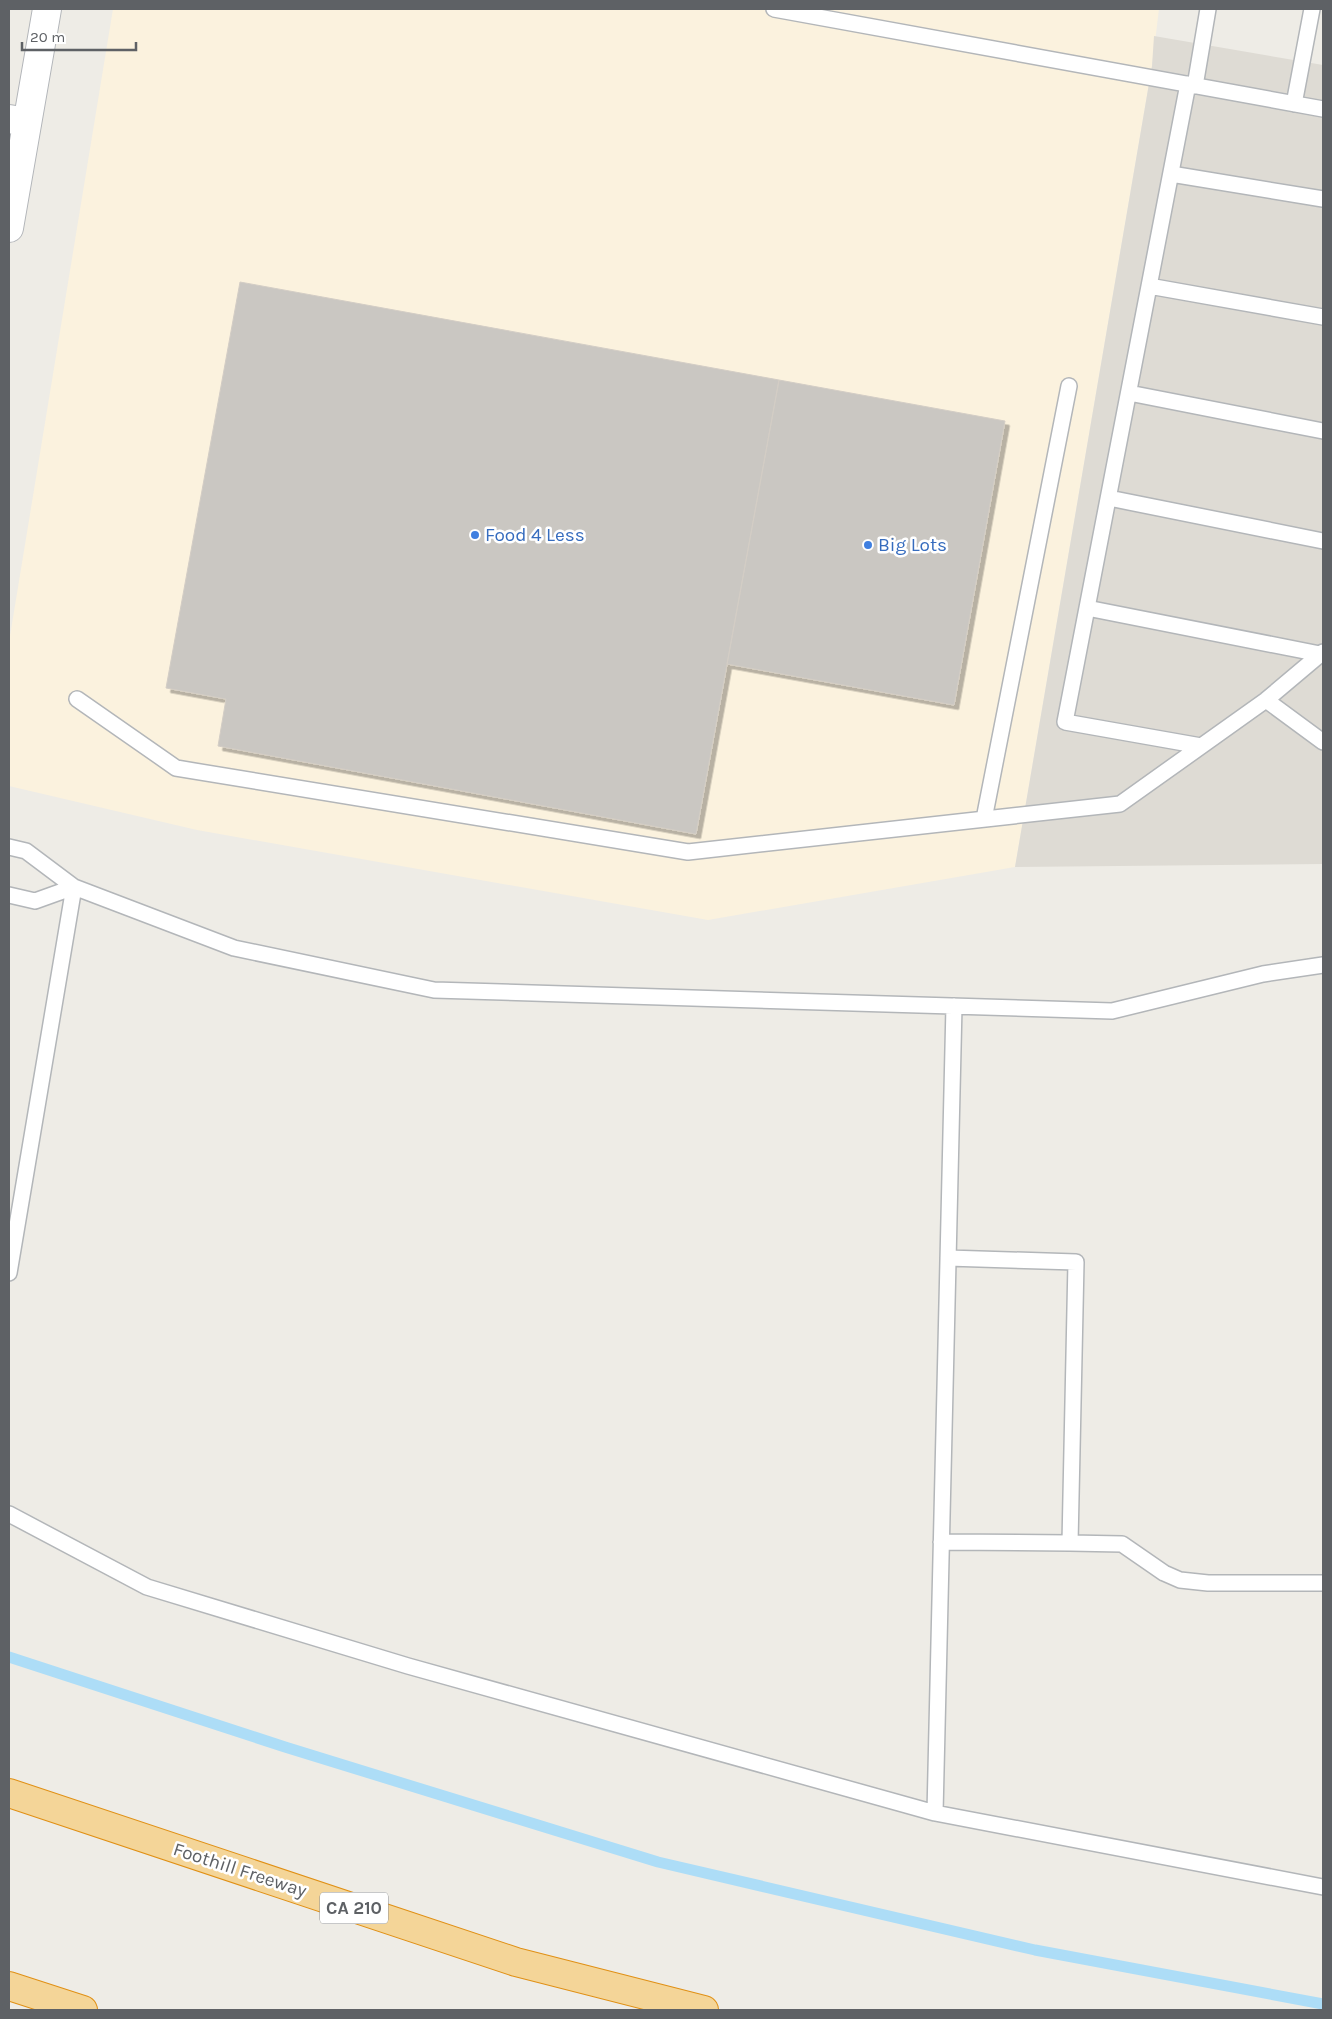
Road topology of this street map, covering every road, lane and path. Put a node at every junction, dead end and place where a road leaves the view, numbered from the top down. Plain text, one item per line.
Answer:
1 (47, 9) edge
2 (774, 9) edge
3 (1208, 9) edge
4 (1312, 9) edge
5 (1191, 85) junction
6 (1294, 104) junction
7 (1323, 109) edge
8 (18, 121) edge
9 (1171, 174) junction
10 (1323, 200) edge
11 (9, 228) edge
12 (1149, 286) junction
13 (1323, 317) edge
14 (1069, 386) dead end
15 (1129, 393) junction
16 (1323, 431) edge
17 (1109, 498) junction
18 (1323, 541) edge
19 (1087, 608) junction
20 (1321, 653) edge
21 (77, 699) dead end
22 (1266, 700) junction
23 (1323, 742) edge
24 (1201, 746) junction
25 (984, 819) junction
26 (9, 847) edge
27 (74, 887) junction
28 (9, 895) edge
29 (1323, 965) edge
30 (954, 1006) junction
31 (948, 1258) junction
32 (9, 1273) edge
33 (9, 1514) edge
34 (941, 1542) junction
35 (1070, 1543) junction
36 (1323, 1583) edge
37 (9, 1792) edge
38 (934, 1812) junction
39 (1323, 1887) edge
40 (9, 1986) edge
41 (83, 2010) edge
42 (704, 2010) edge

1 - 8 main road
2 - 5 lane
3 - 5 lane
4 - 6 lane
5 - 6 lane
5 - 9 lane
6 - 7 lane
8 - 11 main road
9 - 10 lane
9 - 12 lane
12 - 13 lane
12 - 15 lane
14 - 25 lane
15 - 16 lane
15 - 17 lane
17 - 18 lane
17 - 19 lane
19 - 20 lane
19 - 24 lane
20 - 22 lane
21 - 25 lane
22 - 23 lane
22 - 24 lane
24 - 25 lane
26 - 27 lane
27 - 28 lane
27 - 30 lane
27 - 32 lane
29 - 30 lane
30 - 31 lane
31 - 34 lane
31 - 35 lane
33 - 38 lane
34 - 35 lane
34 - 38 lane
35 - 36 lane
37 - 42 highway, Foothill Freeway / CA 210
38 - 39 lane
40 - 41 highway

